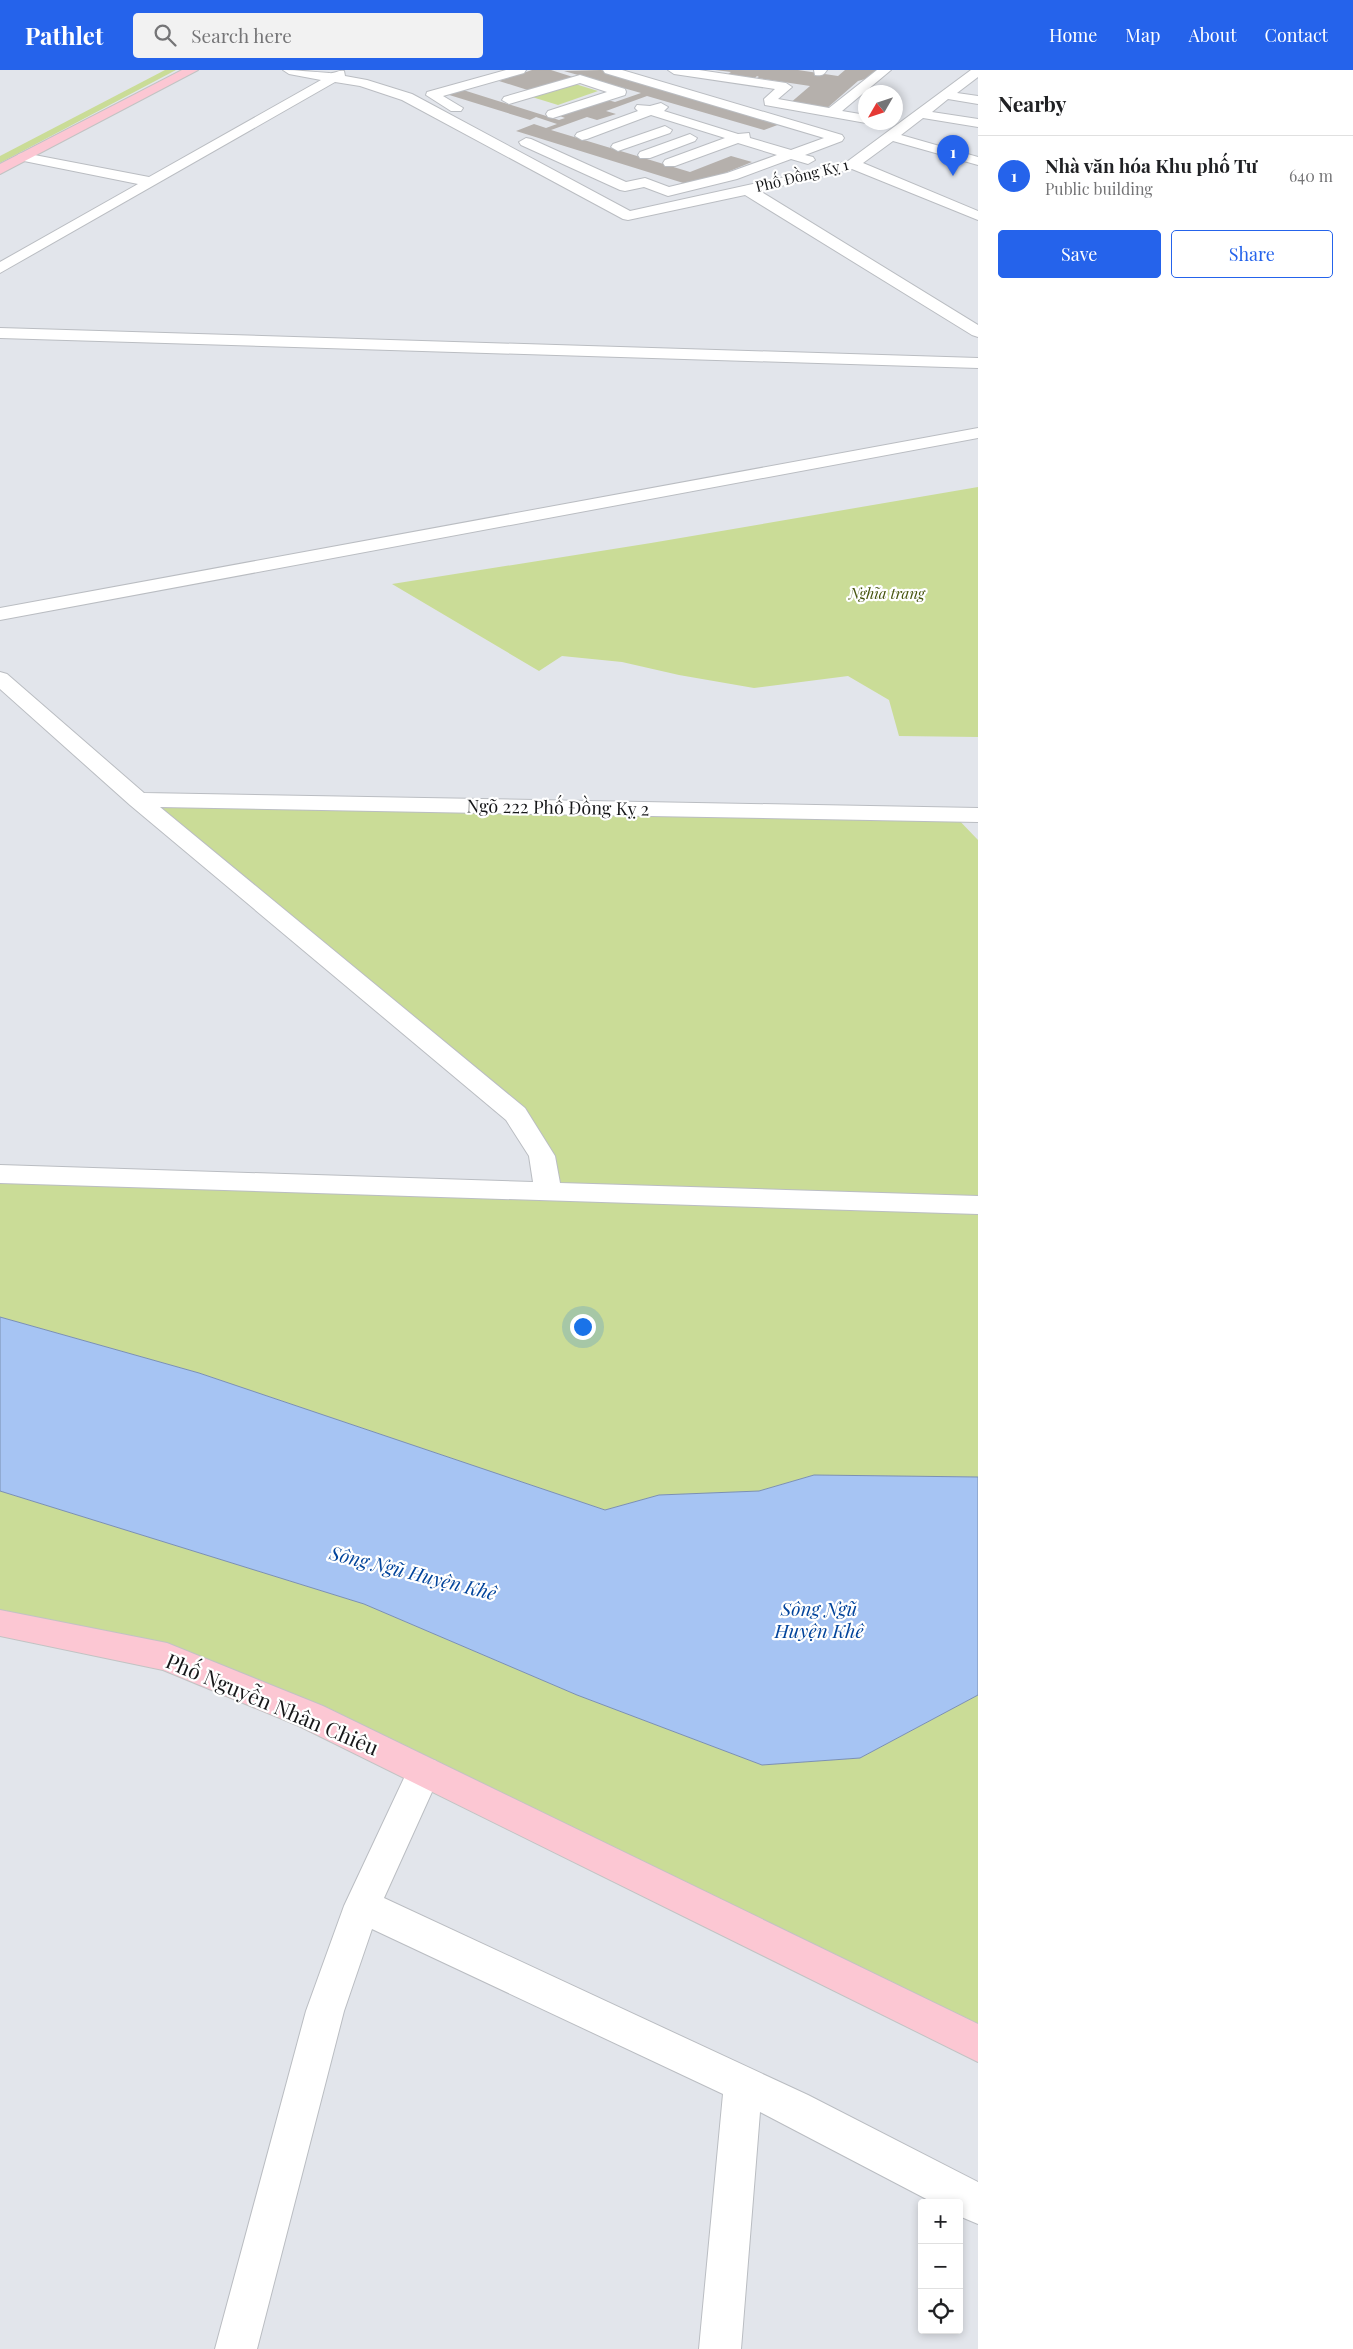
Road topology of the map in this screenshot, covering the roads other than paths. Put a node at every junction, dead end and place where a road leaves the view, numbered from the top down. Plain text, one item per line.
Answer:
1 (192, 70) edge
2 (289, 70) edge
3 (348, 70) edge
4 (480, 70) edge
5 (520, 70) edge
6 (609, 70) edge
7 (674, 70) edge
8 (885, 70) edge
9 (974, 76) edge
10 (334, 78) junction
11 (463, 86) junction
12 (399, 93) junction
13 (946, 95) junction
14 (500, 97) junction
15 (978, 100) edge
16 (533, 107) dead end
17 (468, 113) dead end
18 (831, 113) junction
19 (553, 114) dead end
20 (921, 114) junction
21 (684, 117) junction
22 (858, 118) edge
23 (978, 123) edge
24 (789, 124) junction
25 (726, 125) dead end
26 (903, 126) edge
27 (712, 130) junction
28 (889, 130) edge
29 (893, 130) edge
30 (896, 130) edge
31 (512, 135) dead end
32 (582, 136) dead end
33 (741, 139) junction
34 (959, 141) dead end
35 (602, 142) dead end
36 (618, 147) dead end
37 (645, 155) dead end
38 (791, 155) junction
39 (24, 157) junction
40 (978, 161) edge
41 (670, 163) dead end
42 (853, 164) junction
43 (0, 170) edge
44 (835, 170) junction
45 (151, 182) junction
46 (748, 190) junction
47 (978, 216) edge
48 (0, 268) edge
49 (0, 332) edge
50 (978, 332) edge
51 (978, 363) edge
52 (978, 433) edge
53 (0, 614) edge
54 (0, 678) edge
55 (138, 800) junction
56 (978, 815) edge
57 (0, 1174) edge
58 (548, 1191) junction
59 (978, 1206) edge
60 (0, 1623) edge
61 (424, 1772) junction
62 (362, 1906) junction
63 (978, 2044) edge
64 (743, 2084) junction
65 (978, 2204) edge
66 (236, 2349) edge
67 (720, 2349) edge

1 - 39 main road
2 - 10 street
3 - 10 street
4 - 12 street
5 - 11 street
6 - 24 street
7 - 18 street
8 - 18 street
9 - 13 street, Phố Đồng Kỵ 1
10 - 12 street
10 - 45 street
11 - 14 street
11 - 17 street
12 - 46 street, Phố Đồng Kỵ 1
13 - 15 street
13 - 20 street, Phố Đồng Kỵ 1
14 - 16 street
14 - 19 street
18 - 22 street
20 - 23 street
20 - 26 street, Phố Đồng Kỵ 1
21 - 27 street
21 - 32 street
21 - 35 street
21 - 36 street
24 - 33 street
24 - 38 street
25 - 27 street
27 - 33 street
27 - 37 street
28 - 42 street, Phố Đồng Kỵ 1
29 - 40 street
30 - 34 street
31 - 38 street
33 - 38 street
33 - 41 street
38 - 44 street
39 - 43 main road
39 - 45 street
42 - 44 street, Phố Đồng Kỵ 1
42 - 47 street
44 - 46 street, Phố Đồng Kỵ 1
45 - 48 street
46 - 50 street
49 - 51 street
52 - 53 street
54 - 55 street
55 - 56 street, Ngõ 222 Phố Đồng Kỵ 2
55 - 58 street
57 - 58 street
58 - 59 street
60 - 61 main road, Phố Nguyễn Nhân Chiêu
61 - 62 street
61 - 63 main road, Phố Nguyễn Nhân Chiêu
62 - 64 street
62 - 66 street
64 - 65 street
64 - 67 street

